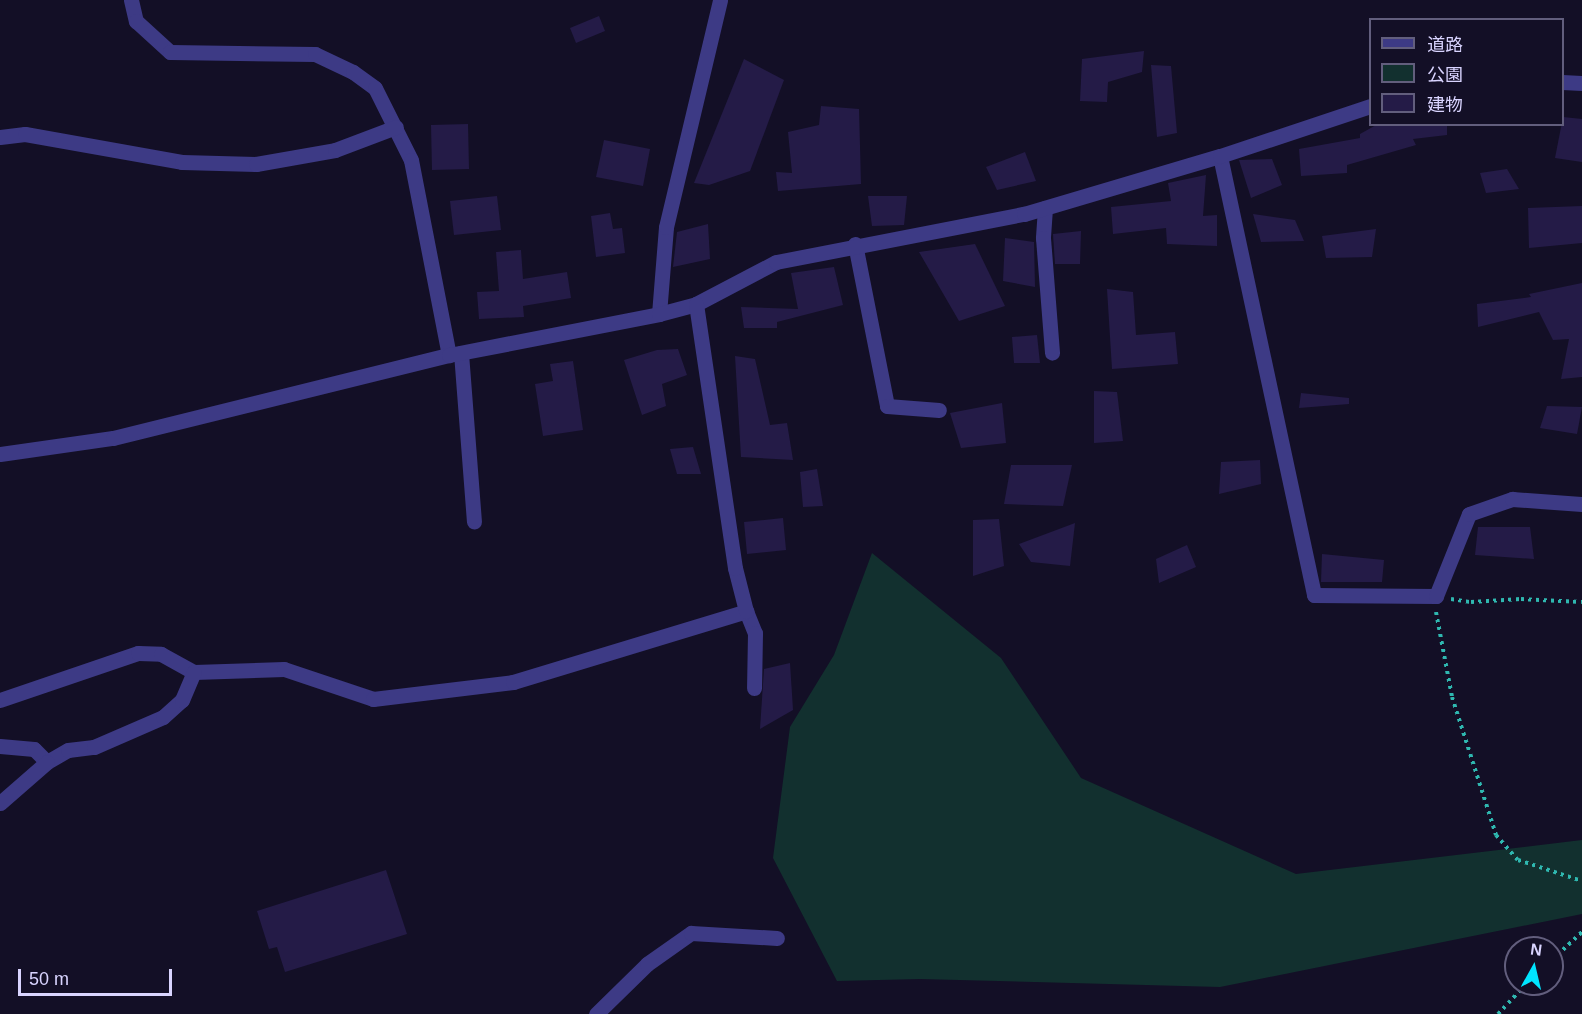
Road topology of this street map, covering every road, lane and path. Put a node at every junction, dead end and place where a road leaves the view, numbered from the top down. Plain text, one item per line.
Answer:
1 (130, 0) edge
2 (720, 0) edge
3 (1564, 82) edge
4 (1582, 83) edge
5 (1369, 107) edge
6 (396, 127) junction
7 (0, 137) edge
8 (1220, 156) junction
9 (1045, 208) junction
10 (855, 244) junction
11 (696, 304) junction
12 (658, 314) junction
13 (1052, 353) dead end
14 (455, 354) junction
15 (939, 410) dead end
16 (0, 454) edge
17 (1582, 504) edge
18 (474, 522) dead end
19 (1436, 596) junction
20 (1582, 602) edge
21 (746, 611) junction
22 (194, 672) junction
23 (754, 688) dead end
24 (0, 700) edge
25 (0, 746) edge
26 (47, 762) junction
27 (0, 803) edge
28 (1582, 881) edge
29 (1582, 932) edge
30 (777, 939) dead end
31 (1564, 949) edge
32 (1515, 996) edge
33 (596, 1014) edge
34 (1498, 1014) edge

1 - 6 street
2 - 12 street
3 - 4 street
5 - 8 street
6 - 7 street
6 - 14 street
8 - 9 street
8 - 19 street
9 - 10 street
9 - 13 street
10 - 11 street
10 - 15 street
11 - 12 street
11 - 21 street
12 - 14 street
14 - 16 street
14 - 18 street
17 - 19 street
19 - 20 path
19 - 28 path
21 - 22 street
21 - 23 street
22 - 24 street
22 - 26 street
25 - 26 street
26 - 27 street
29 - 31 path
30 - 33 street
32 - 34 path

